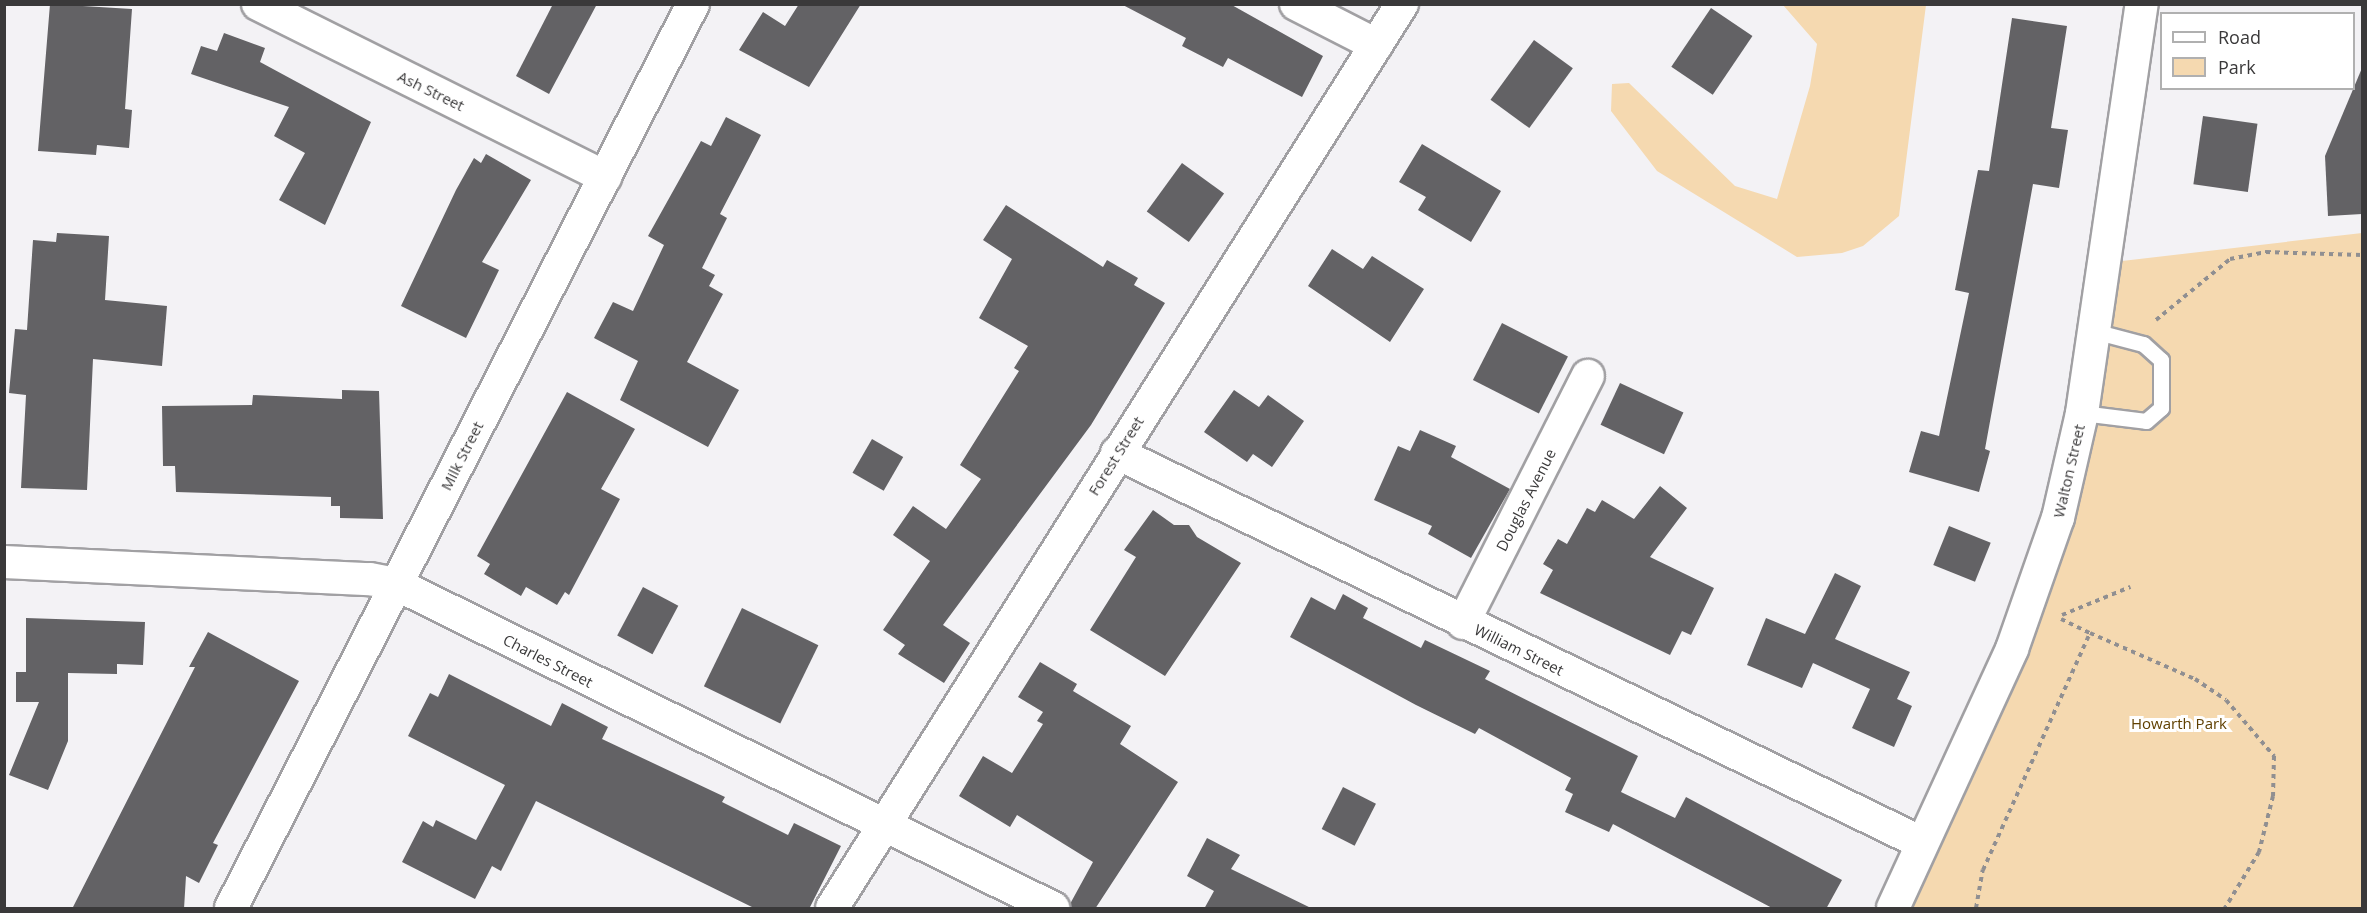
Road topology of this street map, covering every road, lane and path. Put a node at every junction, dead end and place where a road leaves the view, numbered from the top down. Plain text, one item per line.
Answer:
1 (258, 4) edge
2 (693, 4) edge
3 (1296, 4) edge
4 (1402, 4) edge
5 (2142, 4) edge
6 (1376, 45) junction
7 (605, 177) junction
8 (2362, 255) edge
9 (2094, 331) junction
10 (2143, 344) junction
11 (1588, 376) dead end
12 (2082, 412) junction
13 (1118, 453) junction
14 (4, 562) edge
15 (396, 584) junction
16 (2130, 587) dead end
17 (2056, 617) dead end
18 (1463, 623) junction
19 (883, 829) junction
20 (1922, 843) junction
21 (231, 909) edge
22 (832, 909) edge
23 (1053, 909) edge
24 (1893, 909) edge
25 (1976, 909) edge
26 (2225, 909) edge

1 - 7 street, Ash Street
2 - 7 street, Milk Street
3 - 6 street
4 - 6 street, Forest Street
5 - 9 street, Walton Street
6 - 13 street, Forest Street
7 - 15 street, Milk Street
8 - 10 path
9 - 10 lane
9 - 12 street, Walton Street
10 - 12 lane
11 - 18 street, Douglas Avenue
12 - 20 street, Walton Street
13 - 18 street, William Street
13 - 19 street, Forest Street
14 - 15 street, Charles Street
15 - 19 street, Charles Street
15 - 21 street, Milk Street
16 - 17 path
18 - 20 street, William Street
19 - 22 street, Forest Street
19 - 23 street, Charles Street
20 - 24 street, Walton Street
25 - 26 path

